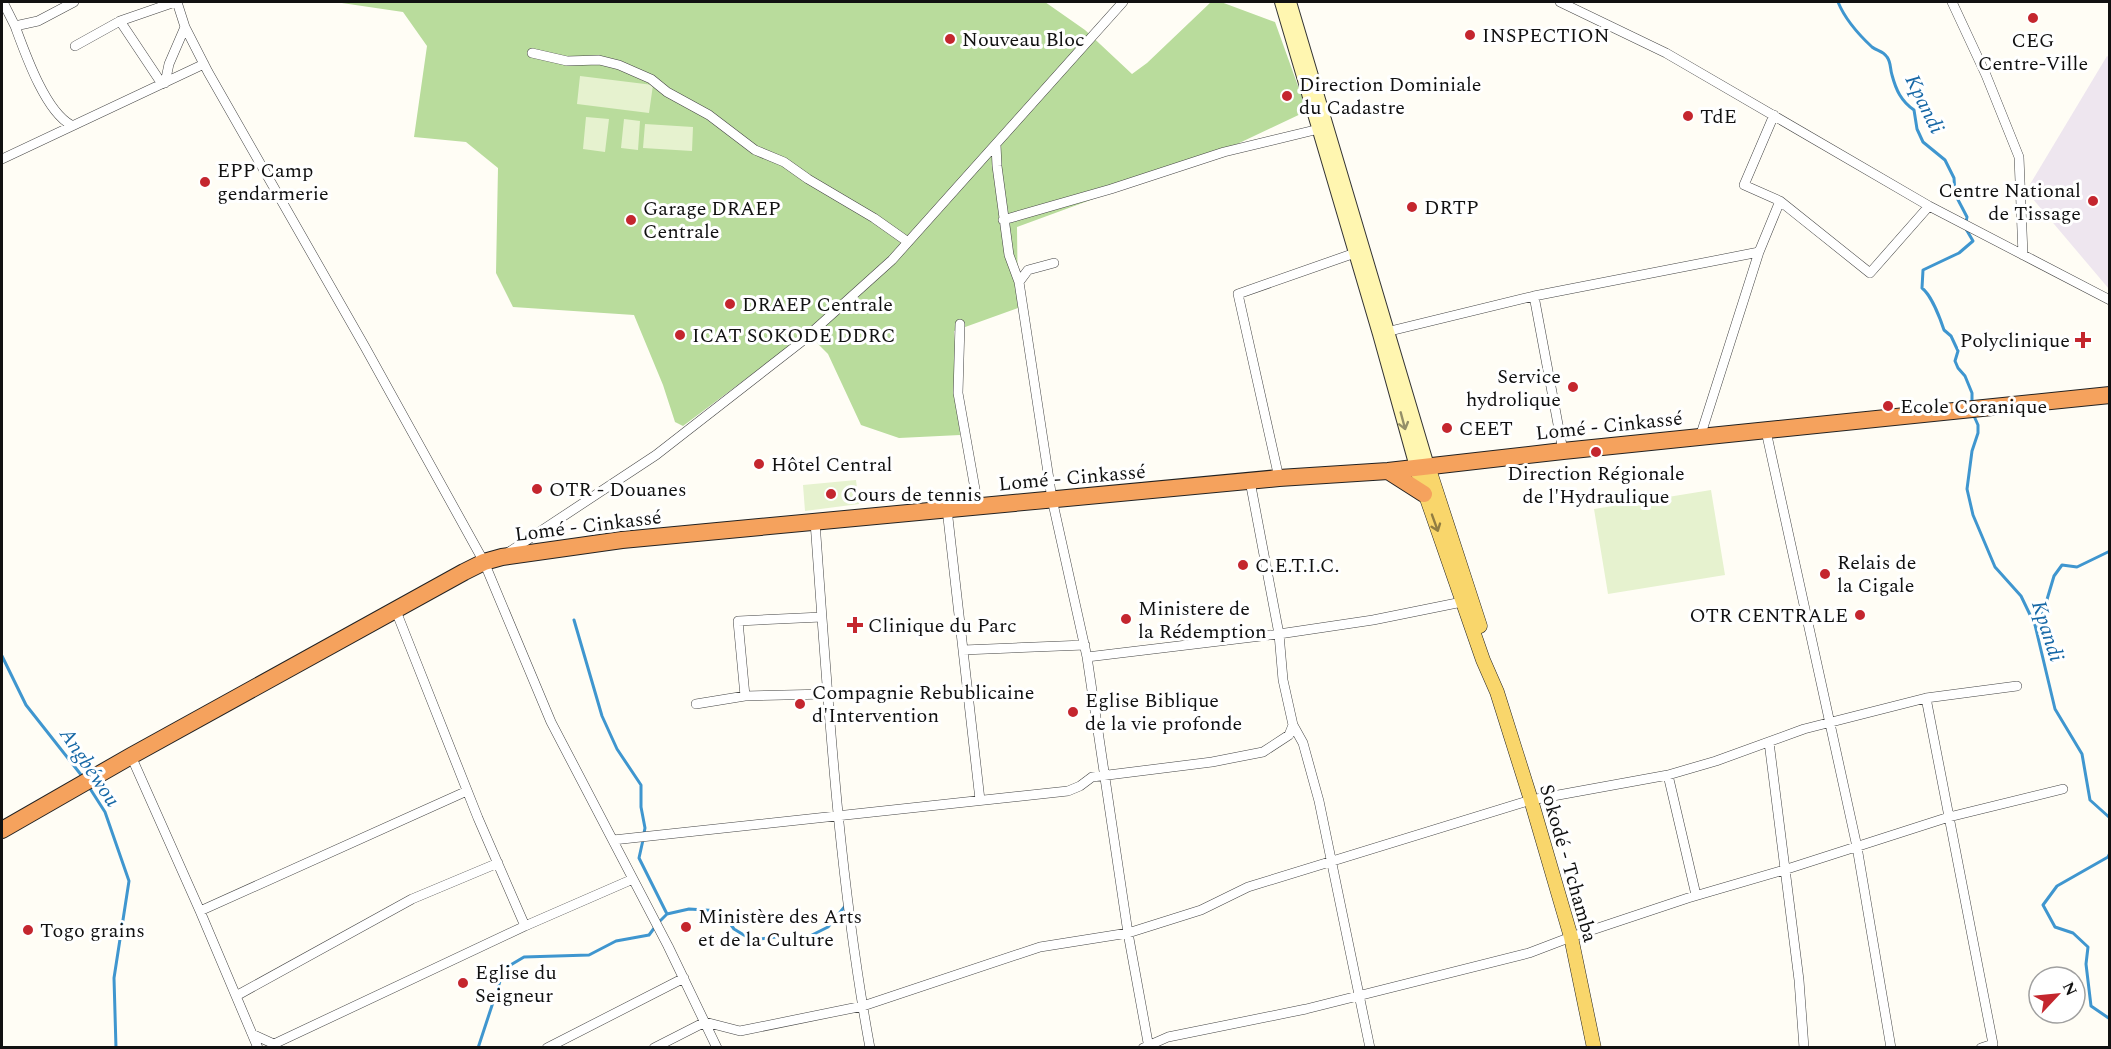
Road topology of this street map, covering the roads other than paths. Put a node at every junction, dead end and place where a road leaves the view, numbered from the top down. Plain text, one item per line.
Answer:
1 (3, 2) edge
2 (74, 2) edge
3 (176, 2) edge
4 (1123, 2) edge
5 (1281, 2) edge
6 (1290, 2) edge
7 (1560, 2) edge
8 (1952, 2) edge
9 (120, 21) junction
10 (15, 26) junction
11 (185, 27) junction
12 (75, 46) dead end
13 (532, 52) dead end
14 (204, 64) junction
15 (164, 84) junction
16 (1774, 115) junction
17 (71, 125) junction
18 (1319, 129) junction
19 (996, 145) junction
20 (2, 159) edge
21 (1780, 201) junction
22 (1929, 206) junction
23 (1004, 220) junction
24 (908, 242) junction
25 (1759, 252) junction
26 (1355, 253) junction
27 (2023, 255) junction
28 (1054, 263) dead end
29 (1019, 282) junction
30 (1534, 296) junction
31 (2109, 300) edge
32 (960, 324) dead end
33 (1383, 332) junction
34 (2109, 395) edge
35 (1766, 431) junction
36 (1700, 437) junction
37 (1563, 451) junction
38 (1422, 466) junction
39 (1388, 471) junction
40 (1279, 478) junction
41 (1250, 481) junction
42 (1424, 494) junction
43 (1052, 500) junction
44 (978, 506) junction
45 (947, 509) junction
46 (815, 522) junction
47 (502, 557) junction
48 (484, 562) junction
49 (1462, 602) junction
50 (396, 611) junction
51 (822, 617) junction
52 (1279, 634) junction
53 (1085, 645) junction
54 (963, 650) junction
55 (1088, 657) junction
56 (2017, 686) dead end
57 (1497, 692) junction
58 (828, 694) junction
59 (745, 696) junction
60 (1926, 698) junction
61 (696, 704) dead end
62 (1829, 722) junction
63 (1293, 725) junction
64 (1769, 742) junction
65 (130, 756) junction
66 (1668, 775) junction
67 (1104, 776) junction
68 (2063, 789) dead end
69 (467, 791) junction
70 (980, 800) junction
71 (1531, 800) junction
72 (837, 815) junction
73 (1949, 817) junction
74 (2, 831) edge
75 (613, 840) junction
76 (1857, 847) junction
77 (1330, 861) junction
78 (498, 863) junction
79 (1784, 870) junction
80 (633, 879) junction
81 (1696, 896) junction
82 (200, 911) junction
83 (525, 926) junction
84 (1128, 933) junction
85 (1571, 937) junction
86 (684, 978) junction
87 (236, 996) junction
88 (1359, 996) junction
89 (862, 1006) junction
90 (705, 1022) junction
91 (252, 1034) junction
92 (273, 1046) edge
93 (258, 1047) edge
94 (547, 1047) edge
95 (654, 1047) edge
96 (717, 1047) edge
97 (870, 1047) edge
98 (1147, 1047) edge
99 (1370, 1047) edge
100 (1594, 1047) edge
101 (1804, 1047) edge
102 (1891, 1047) edge
103 (1981, 1047) edge

1 - 10 street
2 - 10 street
3 - 9 street
3 - 11 street
4 - 19 street
5 - 18 main road
6 - 33 main road
7 - 16 street
8 - 27 street
9 - 12 street
9 - 15 street
10 - 17 street
11 - 14 street
11 - 15 street
13 - 24 street
14 - 15 street
14 - 48 street
15 - 17 street
16 - 21 street
16 - 22 street
17 - 20 street
18 - 23 street
18 - 26 main road
19 - 23 street
19 - 24 street
21 - 22 street
21 - 25 street
22 - 27 street
23 - 29 street
24 - 47 street
25 - 30 street
25 - 36 street
26 - 33 main road
26 - 40 street
27 - 31 street
28 - 29 street
29 - 43 street
30 - 33 street
30 - 37 street
32 - 44 street
33 - 38 main road
34 - 35 highway, Lomé - Cinkassé
35 - 36 highway, Lomé - Cinkassé
35 - 62 street
36 - 37 highway, Lomé - Cinkassé
37 - 38 highway, Lomé - Cinkassé
38 - 39 highway, Lomé - Cinkassé
38 - 42 main road, Sokodé - Tchamba
38 - 57 main road, Sokodé - Tchamba
39 - 40 highway, Lomé - Cinkassé
39 - 42 highway
40 - 41 highway, Lomé - Cinkassé
41 - 43 highway, Lomé - Cinkassé
41 - 52 street
42 -> 49 main road, Sokodé - Tchamba
43 - 44 highway, Lomé - Cinkassé
43 - 53 street
44 - 45 highway, Lomé - Cinkassé
45 - 46 highway, Lomé - Cinkassé
45 - 54 street
46 - 47 highway, Lomé - Cinkassé
46 - 51 street
47 - 48 highway, Lomé - Cinkassé
48 - 50 highway, Lomé - Cinkassé
48 - 75 street
49 - 52 street
49 - 57 main road, Sokodé - Tchamba
50 - 65 highway, Lomé - Cinkassé
50 - 69 street
51 - 58 street
51 - 59 street
52 - 55 street
52 - 63 street
53 - 54 street
53 - 55 street
54 - 70 street
55 - 67 street
56 - 60 street
57 - 71 main road, Sokodé - Tchamba
58 - 59 street
58 - 72 street
59 - 61 street
60 - 62 street
60 - 73 street
62 - 64 street
62 - 76 street
63 - 67 street
63 - 77 street
64 - 66 street
64 - 79 street
65 - 74 highway, Lomé - Cinkassé
65 - 82 street
66 - 71 street
66 - 81 street
67 - 70 street
67 - 84 street
68 - 73 street
69 - 78 street
69 - 82 street
70 - 72 street
71 - 77 street
71 - 85 main road, Sokodé - Tchamba
72 - 75 street
72 - 89 street
73 - 76 street
73 - 103 street
75 - 80 street
76 - 79 street
76 - 102 street
77 - 84 street
77 - 88 street
78 - 83 street
78 - 87 street
79 - 81 street
79 - 101 street
80 - 83 street
80 - 86 street
81 - 85 street
82 - 87 street
83 - 92 street
84 - 89 street
84 - 98 street
85 - 88 street
85 - 100 main road, Sokodé - Tchamba
86 - 90 street
86 - 94 street
87 - 91 street
88 - 98 street
88 - 99 street
89 - 90 street
89 - 97 street
90 - 95 street
90 - 96 street
91 - 92 street
91 - 93 street

